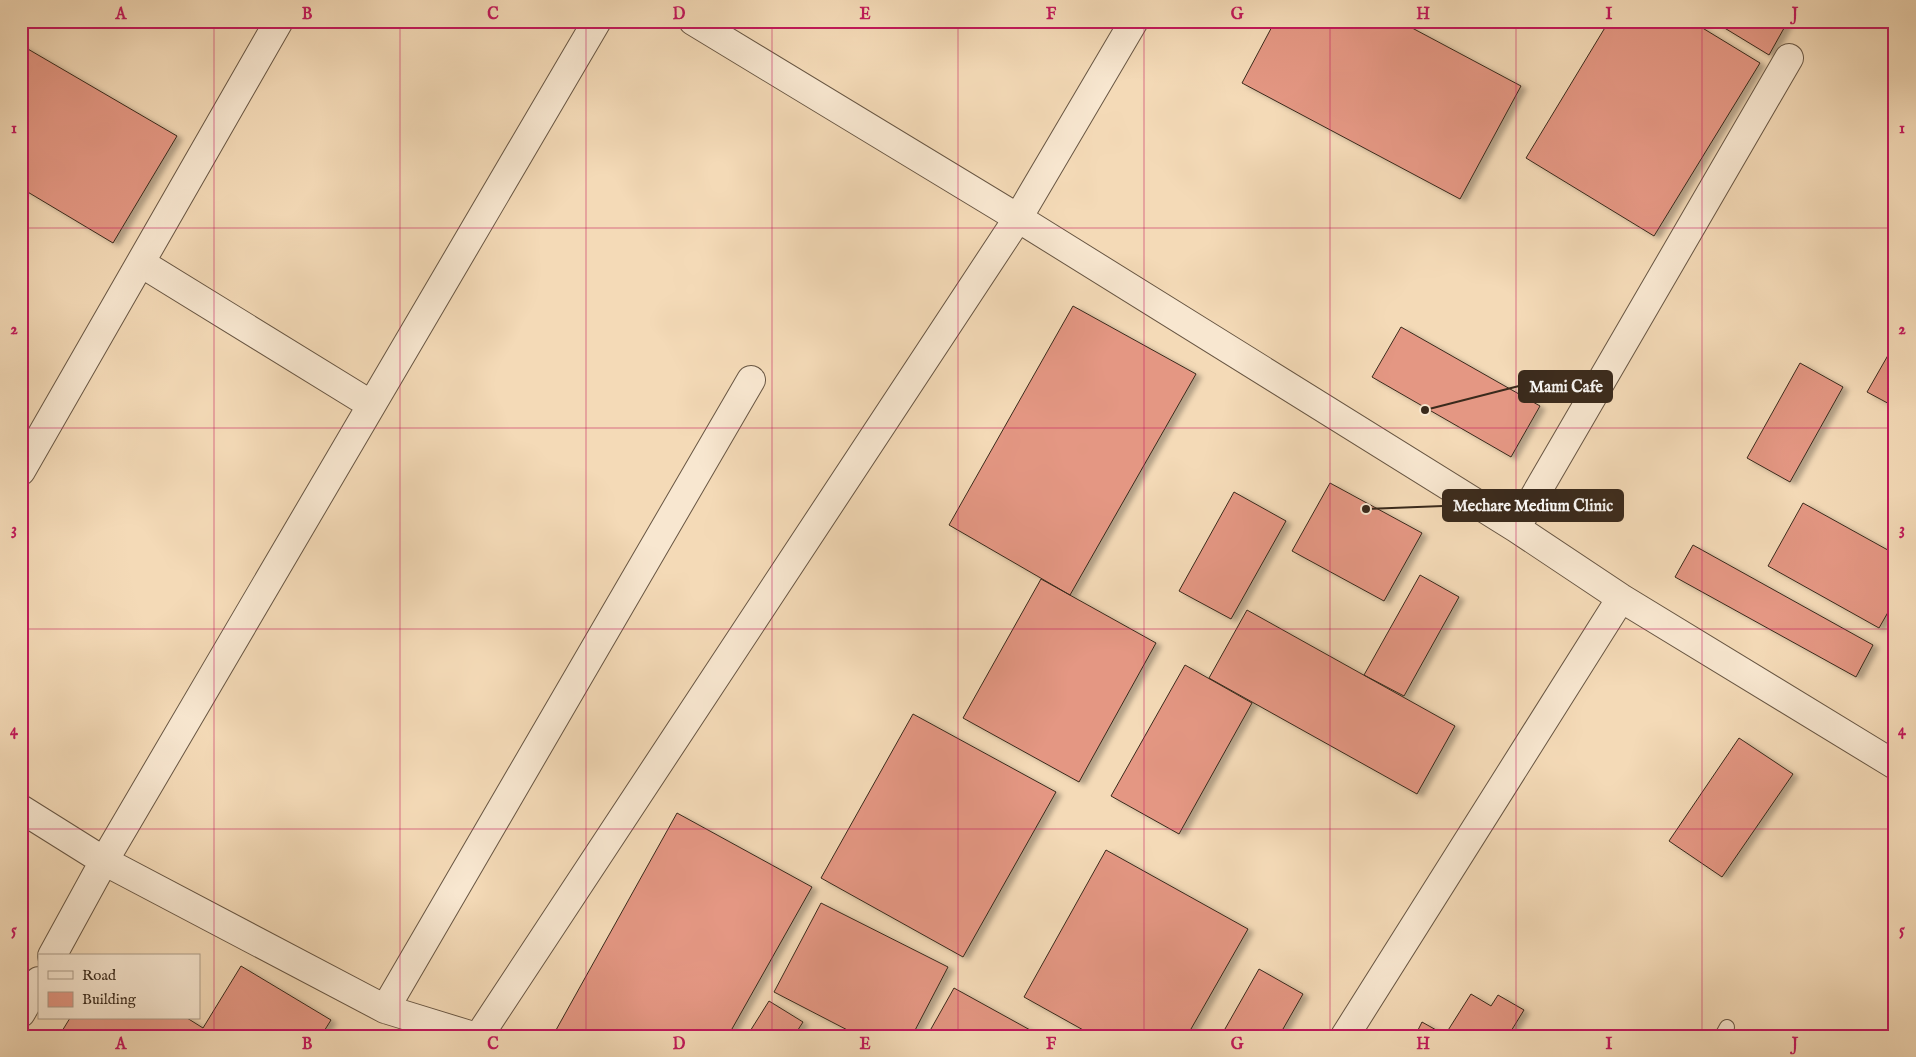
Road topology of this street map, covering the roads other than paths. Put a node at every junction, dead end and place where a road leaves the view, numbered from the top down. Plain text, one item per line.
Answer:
1 (279, 21) edge
2 (597, 21) edge
3 (693, 21) edge
4 (1134, 21) edge
5 (1789, 58) dead end
6 (1018, 218) junction
7 (141, 263) junction
8 (751, 380) dead end
9 (370, 404) junction
10 (21, 471) edge
11 (1516, 528) junction
12 (1621, 598) junction
13 (1895, 765) edge
14 (21, 809) edge
15 (104, 860) junction
16 (53, 954) edge
17 (38, 983) edge
18 (385, 1009) junction
19 (21, 1013) edge
20 (473, 1036) edge
21 (479, 1036) edge
22 (1345, 1036) edge

1 - 7 street
2 - 9 street
3 - 6 street
4 - 6 street
5 - 11 street
6 - 11 street
6 - 21 street
7 - 9 street
7 - 10 street
8 - 18 street
9 - 15 street
11 - 12 street
12 - 13 street
12 - 22 street
14 - 15 street
15 - 16 street
15 - 18 street
17 - 19 street
18 - 20 street

